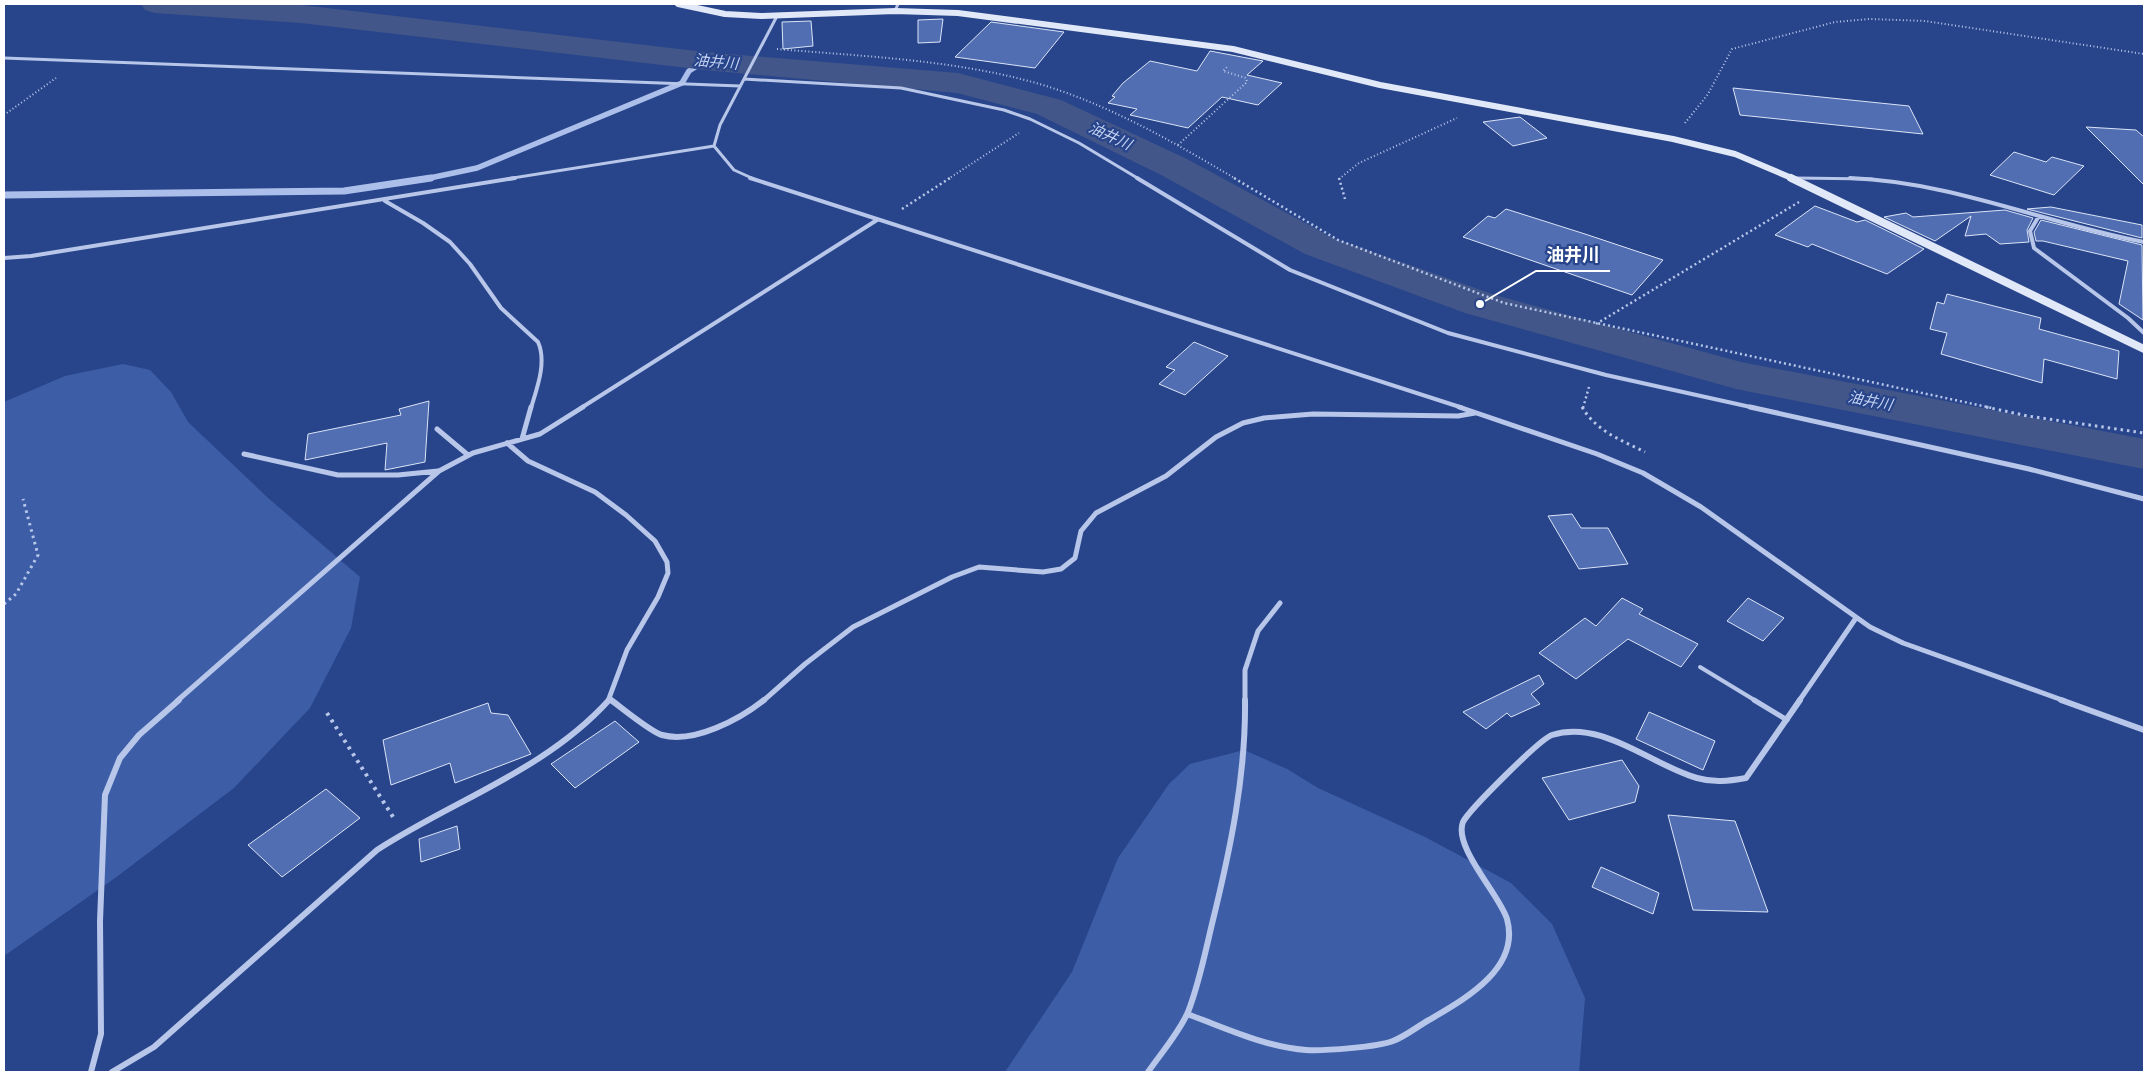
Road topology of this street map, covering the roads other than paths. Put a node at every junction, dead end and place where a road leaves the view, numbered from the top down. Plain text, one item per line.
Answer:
1 (678, 4) edge
2 (896, 7) edge
3 (777, 16) junction
4 (4, 58) edge
5 (744, 79) junction
6 (740, 86) junction
7 (714, 146) junction
8 (1793, 178) junction
9 (384, 201) junction
10 (2039, 216) junction
11 (879, 221) junction
12 (2144, 242) edge
13 (4, 258) edge
14 (2144, 333) edge
15 (2144, 349) edge
16 (1476, 413) junction
17 (437, 429) dead end
18 (522, 439) junction
19 (507, 443) junction
20 (244, 454) dead end
21 (468, 455) junction
22 (439, 471) junction
23 (2144, 499) edge
24 (1280, 603) dead end
25 (1856, 618) junction
26 (1700, 667) dead end
27 (610, 699) junction
28 (1787, 720) junction
29 (2144, 730) edge
30 (1187, 1014) junction
31 (91, 1072) edge
32 (112, 1072) edge
33 (1148, 1072) edge

1 - 3 street
2 - 3 street
2 - 8 street
3 - 5 street
4 - 6 street
5 - 6 street
5 - 23 street
6 - 7 street
7 - 9 street
7 - 11 street
8 - 10 street
8 - 15 street
9 - 13 street
9 - 18 street
10 - 12 street
10 - 14 street
11 - 16 street
11 - 18 street
16 - 25 street
16 - 27 street
17 - 21 street
18 - 19 street
19 - 21 street
19 - 27 street
20 - 22 street
21 - 22 street
22 - 31 street
24 - 30 street
25 - 28 street
25 - 29 street
26 - 28 lane
27 - 32 street
28 - 30 street
30 - 33 street

